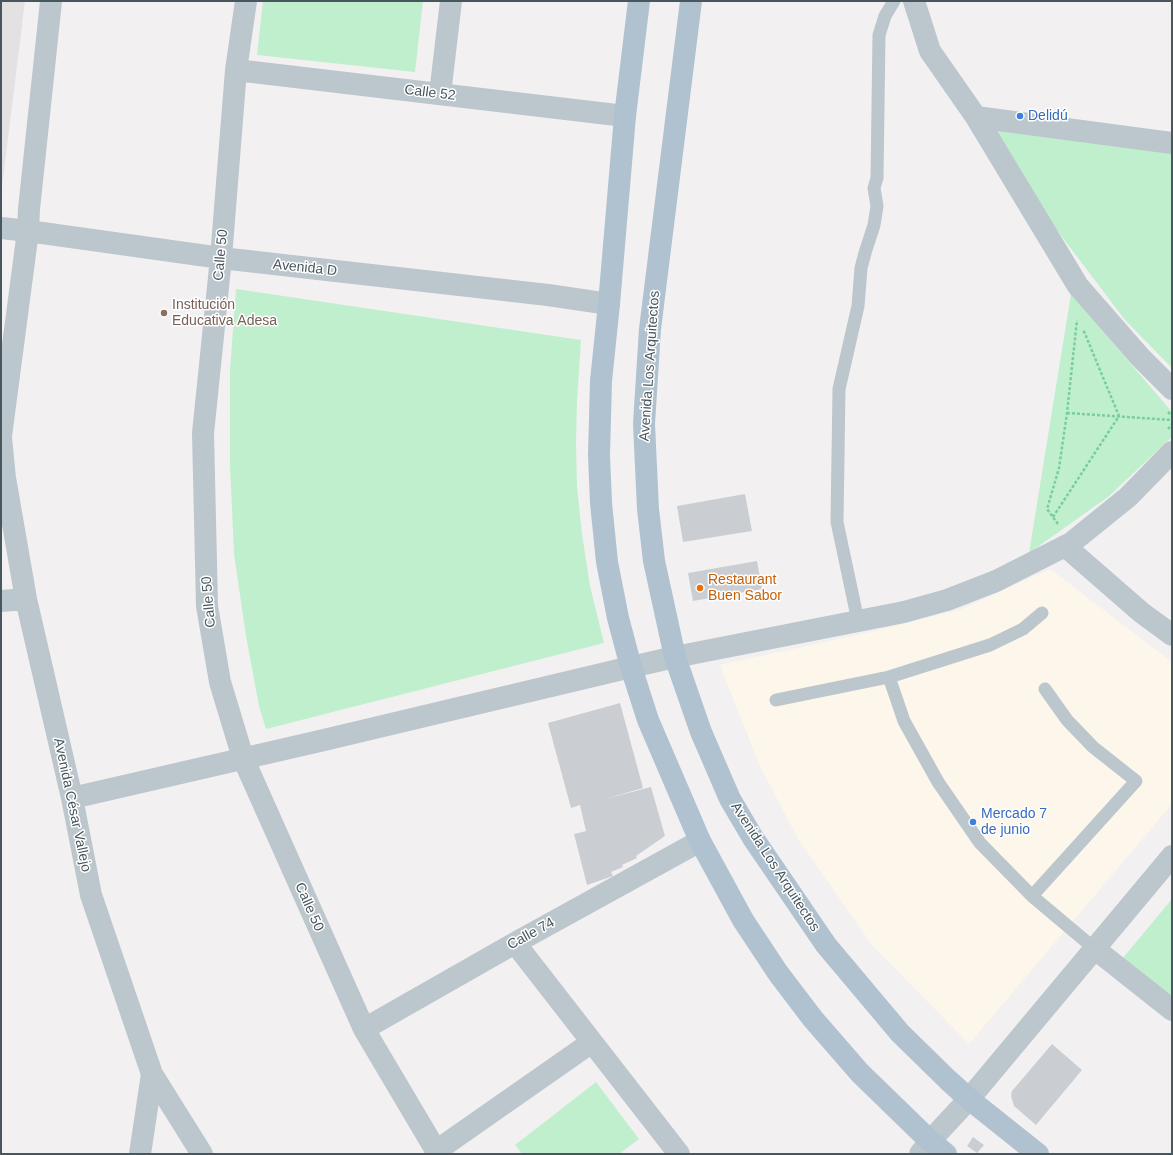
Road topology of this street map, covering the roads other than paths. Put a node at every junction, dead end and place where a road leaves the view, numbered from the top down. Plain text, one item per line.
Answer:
1 (50, 1) edge
2 (246, 1) edge
3 (451, 1) edge
4 (638, 1) edge
5 (691, 1) edge
6 (894, 1) edge
7 (914, 1) edge
8 (236, 70) junction
9 (440, 94) junction
10 (625, 116) junction
11 (976, 117) junction
12 (1172, 143) edge
13 (1, 228) edge
14 (28, 231) junction
15 (221, 258) junction
16 (609, 304) junction
17 (1172, 389) edge
18 (1, 437) edge
19 (1172, 452) edge
20 (1065, 546) junction
21 (26, 599) junction
22 (1, 601) edge
23 (1042, 613) dead end
24 (858, 621) junction
25 (1172, 635) edge
26 (675, 657) junction
27 (631, 667) junction
28 (889, 677) junction
29 (1045, 689) dead end
30 (776, 700) dead end
31 (244, 758) junction
32 (72, 798) junction
33 (700, 841) junction
34 (1172, 856) edge
35 (1032, 896) junction
36 (515, 943) junction
37 (1095, 949) junction
38 (1172, 1010) edge
39 (364, 1029) junction
40 (592, 1042) junction
41 (152, 1074) junction
42 (968, 1099) junction
43 (932, 1150) edge
44 (673, 1152) edge
45 (437, 1153) edge
46 (140, 1154) edge
47 (202, 1154) edge
48 (1038, 1154) edge

1 - 14 street, Avenida César Vallejo
2 - 8 street, Calle 50
3 - 9 street
4 - 10 main road
5 - 26 main road, Avenida Los Arquitectos
6 - 24 lane
7 - 11 street
8 - 9 street, Calle 52
8 - 15 street, Calle 50
9 - 10 street, Calle 52
10 - 16 main road
11 - 12 street
11 - 17 street
13 - 14 street, Avenida D
14 - 15 street, Avenida D
14 - 18 street, Avenida César Vallejo
15 - 16 street, Avenida D
15 - 31 street, Calle 50
16 - 27 main road
18 - 21 street, Avenida César Vallejo
19 - 20 street
20 - 24 street
20 - 25 street
21 - 22 street
21 - 32 street, Avenida César Vallejo
23 - 28 lane
24 - 26 street
26 - 27 street
26 - 42 main road, Avenida Los Arquitectos
27 - 31 street
27 - 33 main road
28 - 30 lane
28 - 35 lane
29 - 35 lane
31 - 32 street
31 - 39 street, Calle 50
32 - 41 street, Avenida César Vallejo
33 - 36 street, Calle 74
33 - 43 main road
34 - 37 street
35 - 37 lane
36 - 39 street, Calle 74
36 - 40 street
37 - 38 street
37 - 42 street
39 - 45 street, Calle 50
40 - 44 street
40 - 45 street
41 - 46 street
41 - 47 street, Avenida César Vallejo
42 - 43 street
42 - 48 main road, Avenida Los Arquitectos

